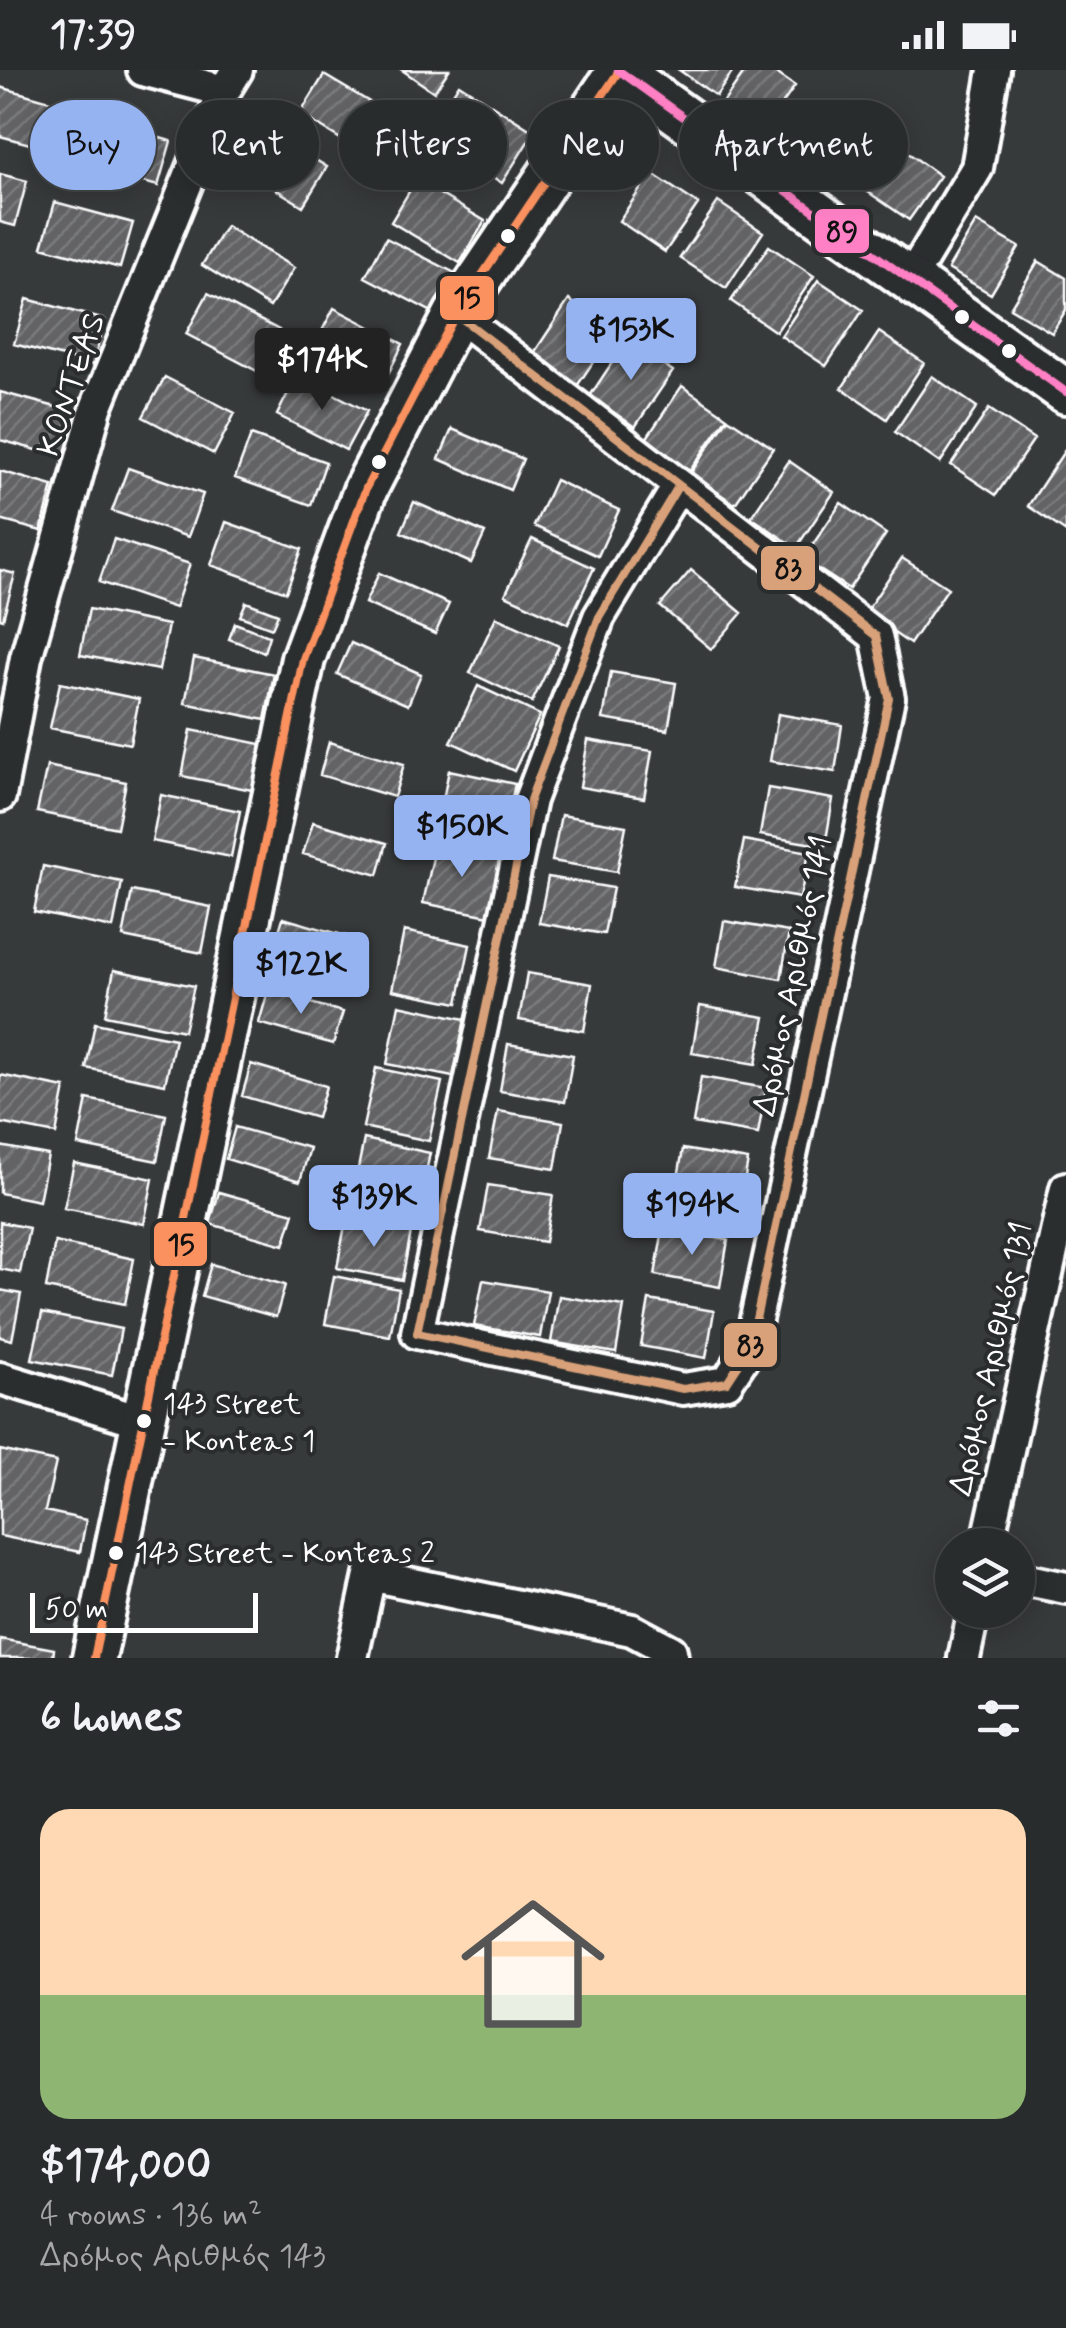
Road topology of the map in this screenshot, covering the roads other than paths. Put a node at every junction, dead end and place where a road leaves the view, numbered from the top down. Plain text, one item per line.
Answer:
1 (143, 70) edge
2 (618, 70) edge
3 (995, 70) edge
4 (231, 81) edge
5 (910, 278) junction
6 (456, 314) junction
7 (1066, 392) edge
8 (679, 485) junction
9 (13, 654) edge
10 (0, 796) edge
11 (1066, 1188) edge
12 (0, 1378) edge
13 (144, 1422) junction
14 (991, 1528) edge
15 (1035, 1582) edge
16 (1066, 1588) edge
17 (970, 1628) edge
18 (94, 1658) edge
19 (352, 1658) edge
20 (672, 1658) edge
21 (964, 1658) edge

1 - 4 street
2 - 5 street
2 - 6 street
3 - 5 street
4 - 9 street, KONTEAS
5 - 7 street
6 - 8 street, Δρόμος Αριθμός 141
6 - 13 street
8 - 8 street, Δρόμος Αριθμός 141
9 - 10 street, KONTEAS
11 - 14 street, Δρόμος Αριθμός 131
12 - 13 street
13 - 18 street
15 - 16 street
17 - 21 street
19 - 20 street

